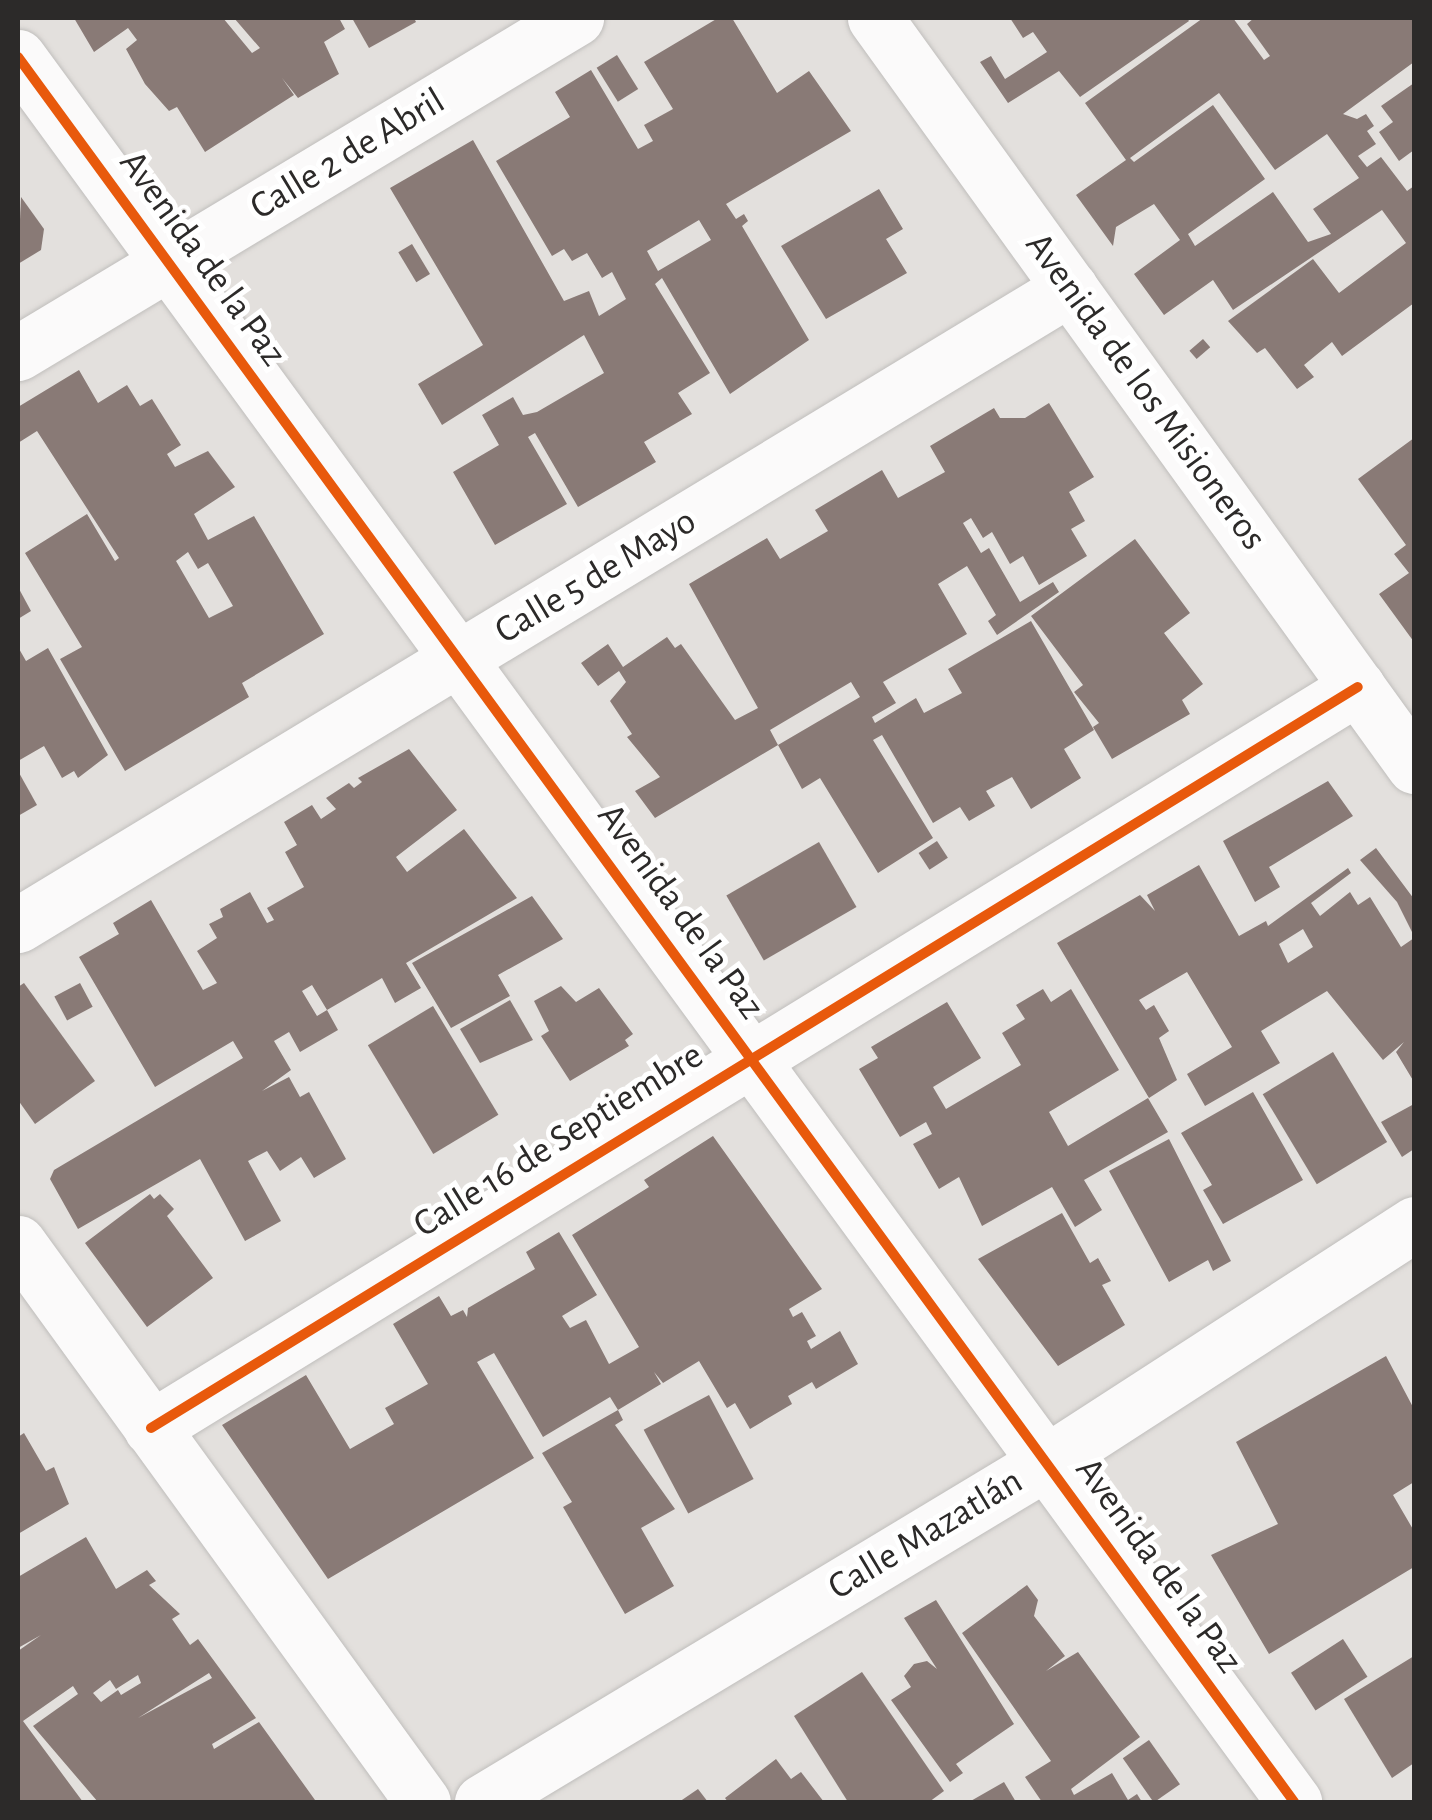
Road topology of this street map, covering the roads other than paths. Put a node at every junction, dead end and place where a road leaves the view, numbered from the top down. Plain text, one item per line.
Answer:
1 (576, 18) edge
2 (876, 18) edge
3 (18, 58) edge
4 (168, 263) junction
5 (1070, 288) junction
6 (18, 353) edge
7 (458, 660) junction
8 (1358, 686) junction
9 (1414, 766) edge
10 (18, 925) edge
11 (750, 1058) junction
12 (1414, 1224) edge
13 (18, 1243) edge
14 (151, 1428) junction
15 (1044, 1463) junction
16 (423, 1802) edge
17 (482, 1802) edge
18 (1294, 1802) edge

1 - 4 street, Calle 2 de Abril
2 - 5 street, Avenida de los Misioneros
3 - 4 street, Avenida de la Paz
4 - 6 street, Calle 2 de Abril
4 - 7 street, Avenida de la Paz
5 - 7 street, Calle 5 de Mayo
5 - 8 street, Avenida de los Misioneros
7 - 10 street, Calle 5 de Mayo
7 - 11 street, Avenida de la Paz
8 - 9 street, Avenida de los Misioneros
8 - 11 street, Calle 16 de Septiembre
11 - 14 street, Calle 16 de Septiembre
11 - 15 street, Avenida de la Paz
12 - 15 street, Calle Mazatlán
13 - 14 street
14 - 16 street
15 - 17 street, Calle Mazatlán
15 - 18 street, Avenida de la Paz

